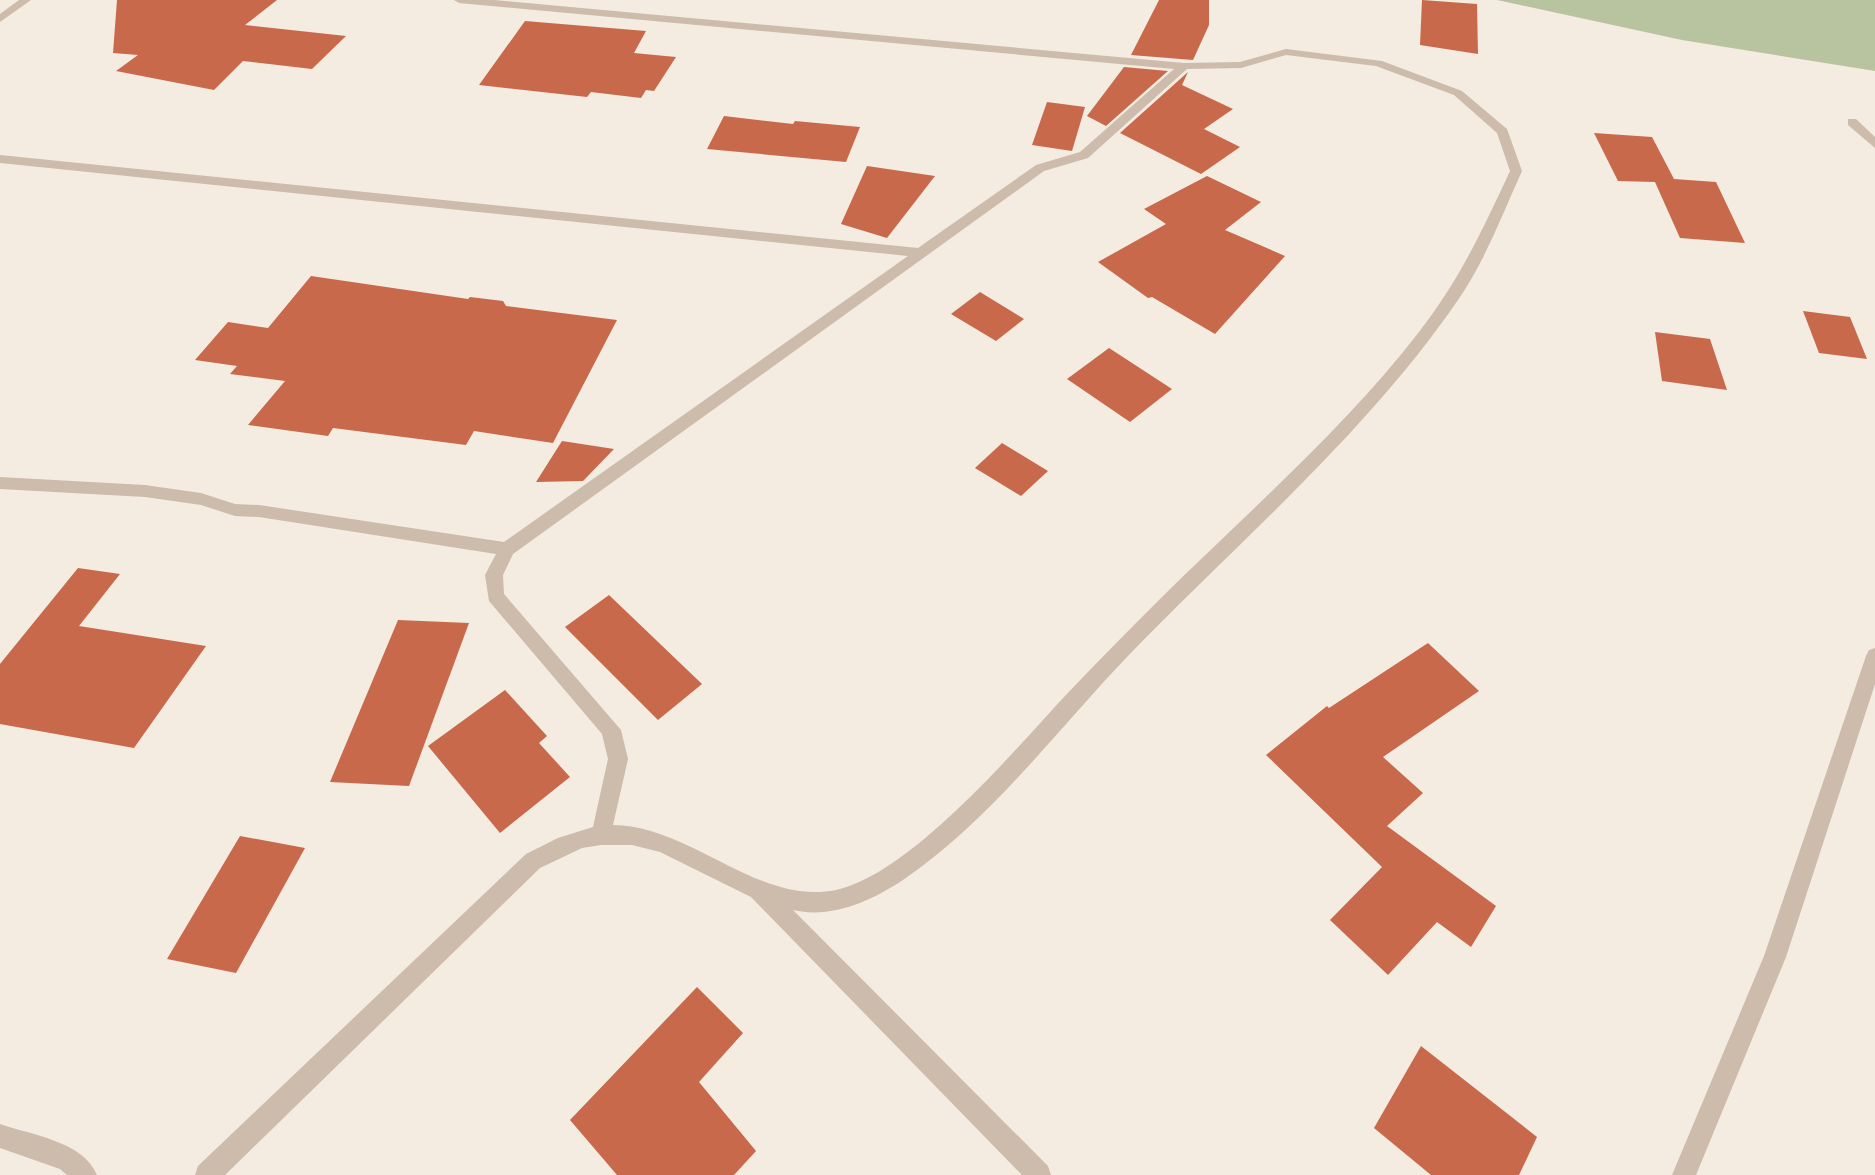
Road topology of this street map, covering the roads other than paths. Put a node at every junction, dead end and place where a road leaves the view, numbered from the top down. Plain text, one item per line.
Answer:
1 (26, 0) edge
2 (459, 0) edge
3 (0, 19) edge
4 (1184, 66) junction
5 (1852, 122) dead end
6 (1875, 144) edge
7 (0, 159) edge
8 (920, 253) junction
9 (0, 483) edge
10 (507, 549) junction
11 (1875, 656) edge
12 (601, 835) junction
13 (760, 892) junction
14 (0, 1136) edge
15 (85, 1175) edge
16 (207, 1175) edge
17 (1039, 1175) edge
18 (1684, 1175) edge

1 - 3 street
2 - 4 street
4 - 8 street
4 - 13 street
5 - 6 street
7 - 8 street
8 - 10 street
9 - 10 street
10 - 12 street
11 - 18 street
12 - 13 street
12 - 16 street
13 - 17 street
14 - 15 street

